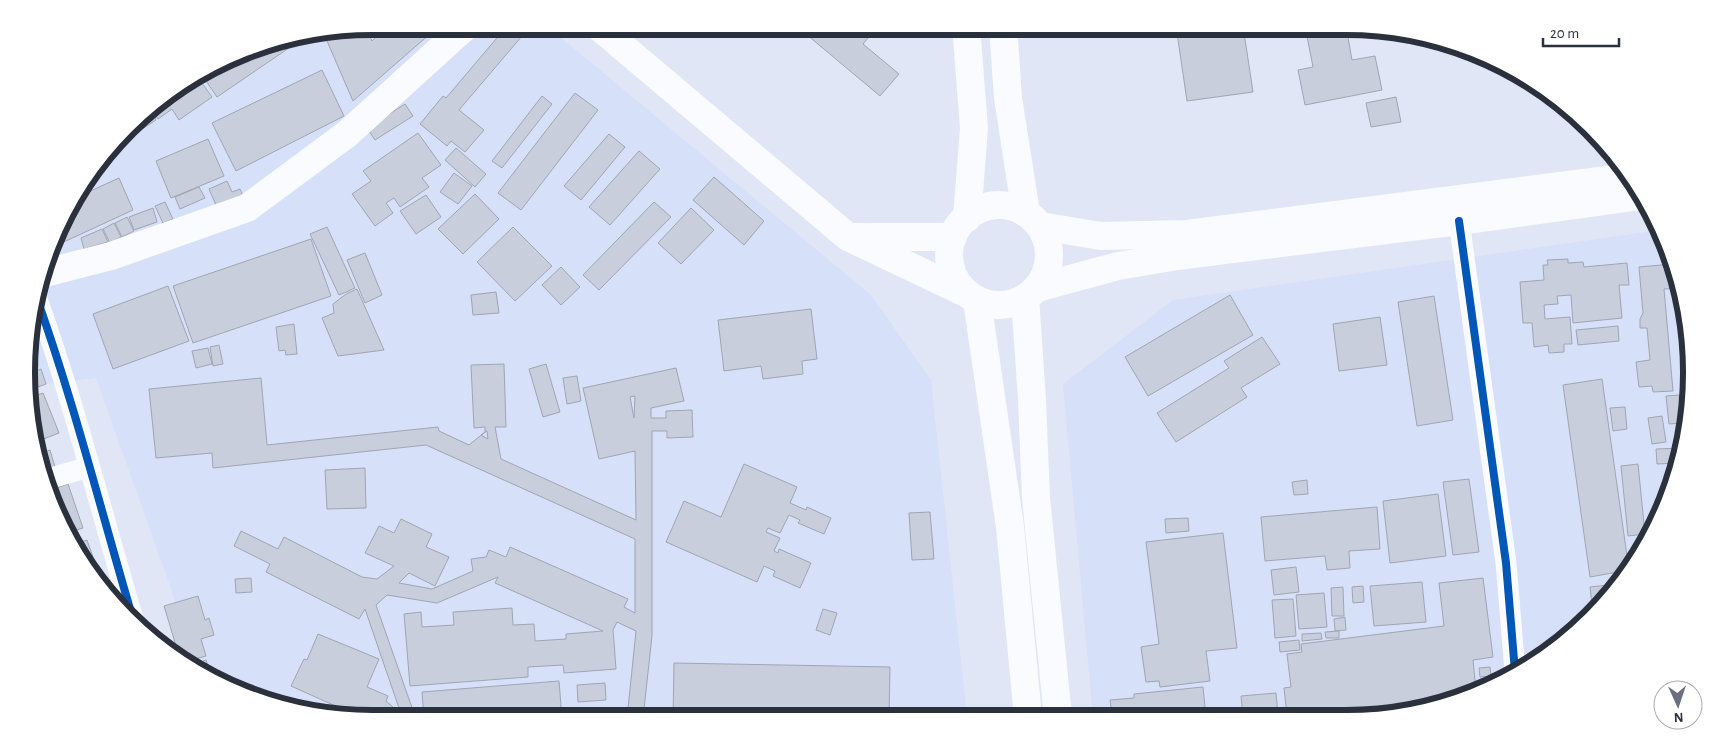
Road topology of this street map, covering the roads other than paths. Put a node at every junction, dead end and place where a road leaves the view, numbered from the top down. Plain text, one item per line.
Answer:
1 (456, 35) edge
2 (609, 35) edge
3 (967, 35) edge
4 (1004, 35) edge
5 (1621, 178) edge
6 (1634, 197) edge
7 (1033, 219) junction
8 (1459, 221) junction
9 (960, 227) junction
10 (848, 237) junction
11 (51, 271) edge
12 (1031, 293) junction
13 (972, 297) junction
14 (41, 309) edge
15 (89, 467) junction
16 (52, 478) edge
17 (129, 606) edge
18 (1514, 665) edge
19 (1027, 710) edge
20 (1057, 710) edge

1 - 11 main road
2 - 10 main road
3 - 9 main road
4 - 7 main road
5 - 7 main road
6 - 8 main road
7 - 9 main road
7 - 12 main road
8 - 12 main road
8 - 18 street
9 - 10 main road
9 - 13 main road
10 - 13 main road
12 - 13 main road
12 - 20 main road
13 - 19 main road
14 - 15 street
15 - 16 street
15 - 17 street

